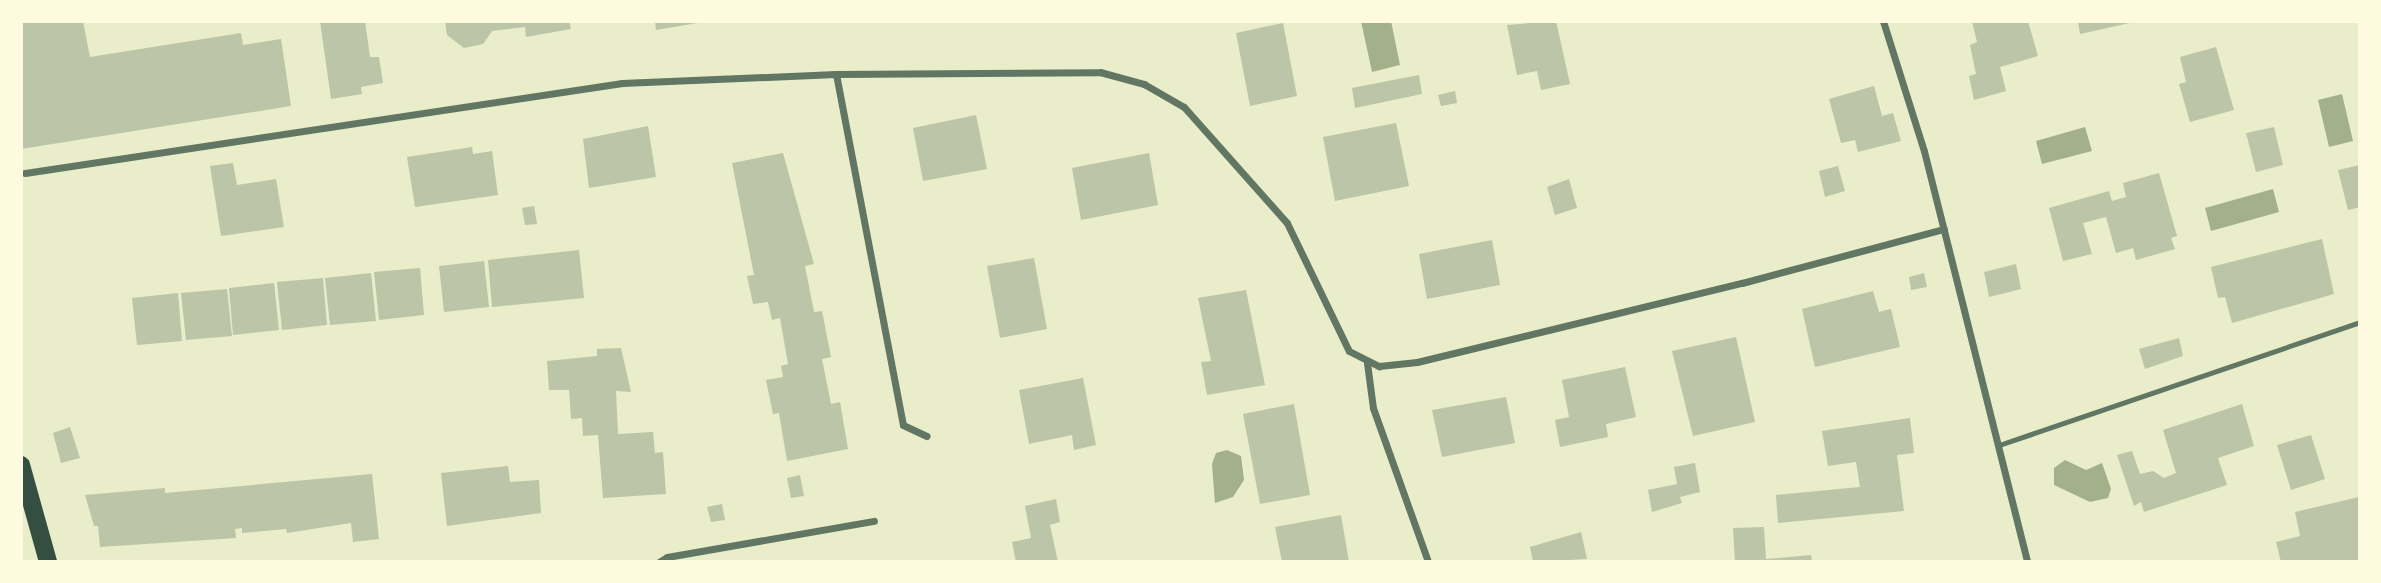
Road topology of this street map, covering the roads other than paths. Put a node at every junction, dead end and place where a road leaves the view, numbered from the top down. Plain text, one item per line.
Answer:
1 (1883, 21) edge
2 (836, 74) junction
3 (24, 173) dead end
4 (1944, 229) junction
5 (2360, 323) edge
6 (1367, 363) junction
7 (927, 436) dead end
8 (1998, 445) junction
9 (21, 465) edge
10 (874, 521) dead end
11 (48, 562) edge
12 (659, 562) edge
13 (1428, 562) edge
14 (2027, 562) edge

1 - 4 street
2 - 3 street
2 - 6 street
2 - 7 street
4 - 6 street
4 - 8 street
5 - 8 lane
6 - 13 street
8 - 14 street
9 - 11 main road
10 - 12 street

